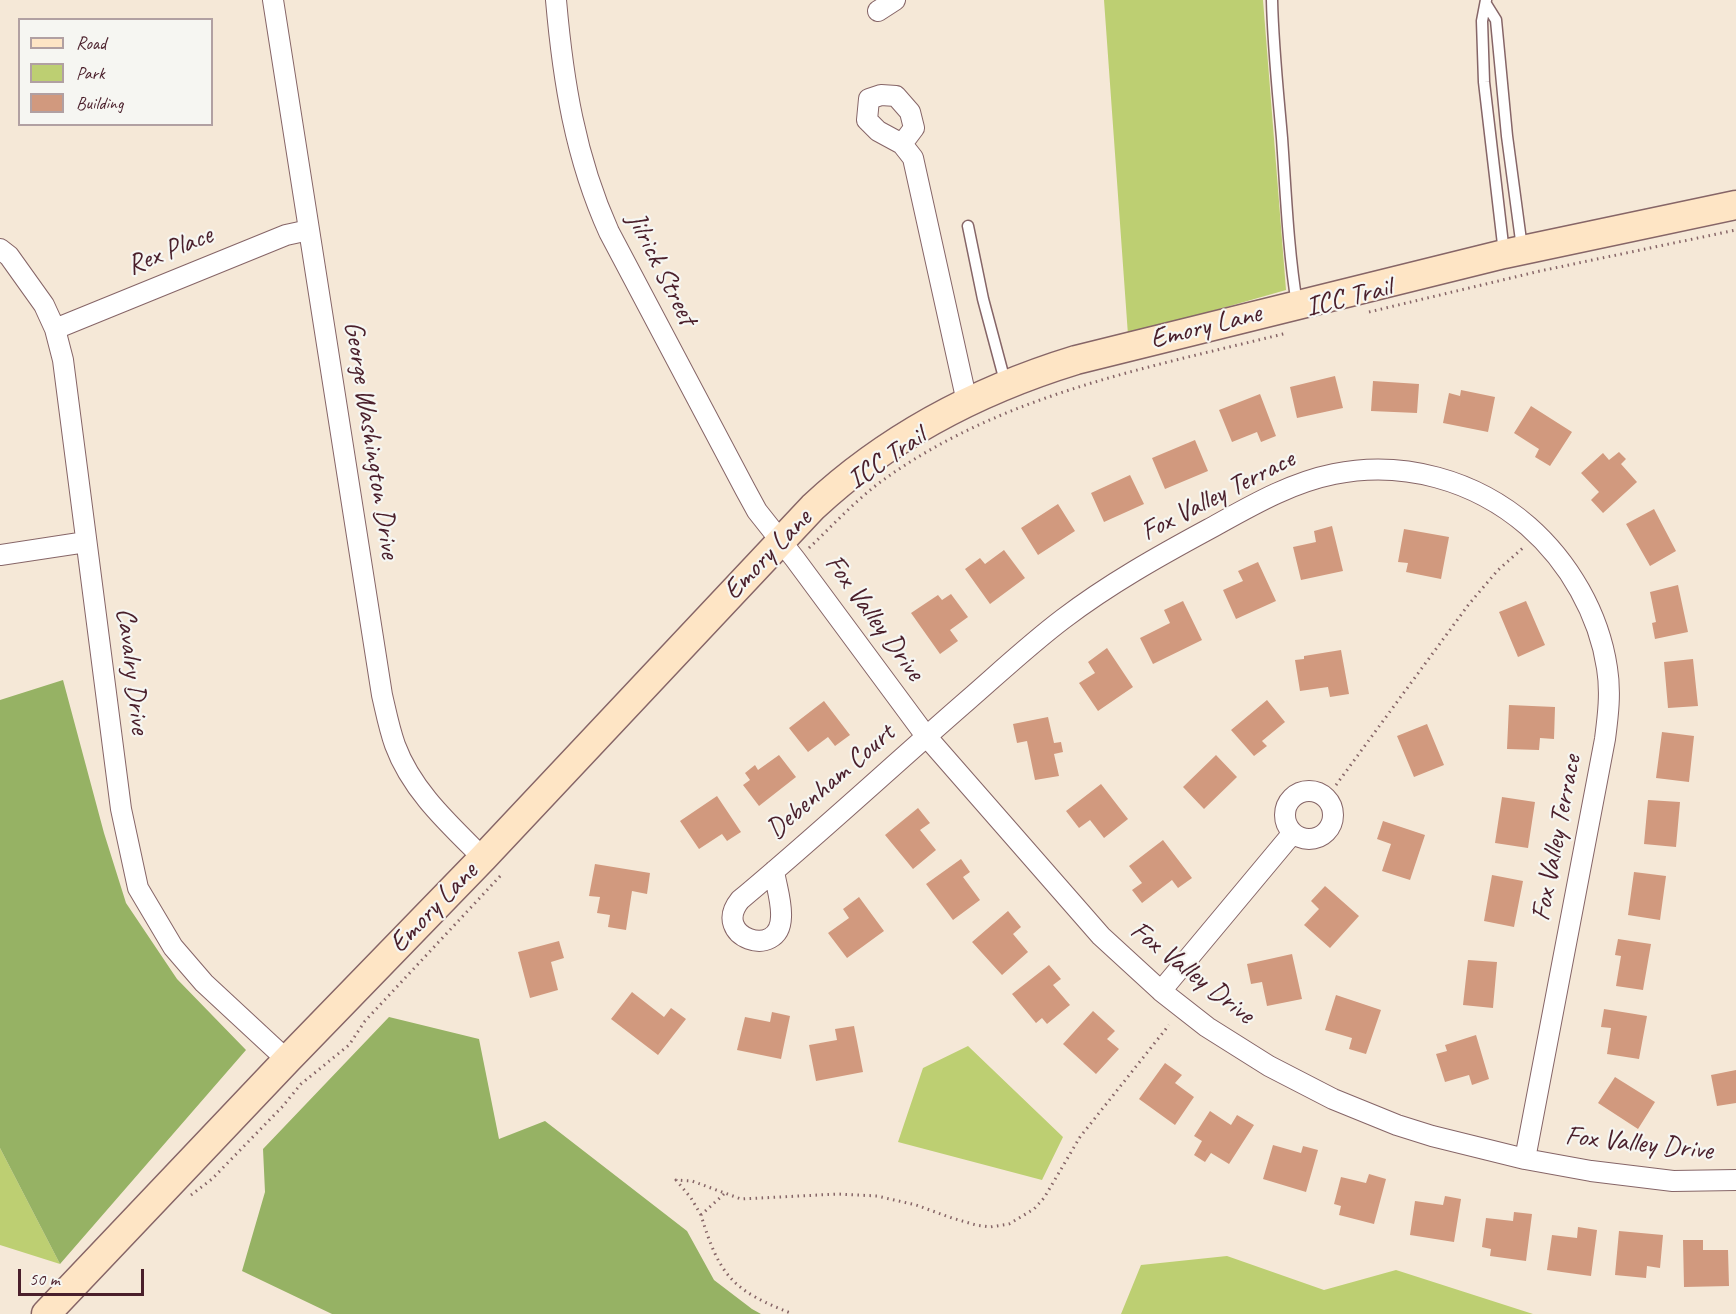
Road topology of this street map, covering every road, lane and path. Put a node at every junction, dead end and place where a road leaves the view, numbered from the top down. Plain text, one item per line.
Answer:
1 (273, 0) edge
2 (556, 0) edge
3 (895, 0) edge
4 (1272, 0) edge
5 (1486, 2) edge
6 (878, 11) dead end
7 (902, 144) dead end
8 (1736, 205) edge
9 (968, 226) dead end
10 (309, 230) junction
11 (1736, 230) edge
12 (0, 249) edge
13 (1513, 252) junction
14 (1360, 315) dead end
15 (1294, 318) junction
16 (55, 329) junction
17 (1006, 385) junction
18 (967, 402) junction
19 (86, 542) junction
20 (1526, 545) dead end
21 (792, 546) junction
22 (0, 555) edge
23 (926, 736) junction
24 (1336, 785) dead end
25 (1292, 834) dead end
26 (483, 858) junction
27 (774, 871) dead end
28 (1161, 991) junction
29 (1169, 1025) dead end
30 (287, 1060) junction
31 (1525, 1159) junction
32 (1736, 1180) edge
33 (724, 1194) junction
34 (701, 1215) junction
35 (46, 1314) edge
36 (794, 1314) edge

1 - 10 street, George Washington Drive
2 - 21 street, Jilrick Street
3 - 6 street
4 - 15 lane
5 - 13 lane
5 - 13 lane
7 - 18 street
8 - 13 street, Emory Lane
9 - 17 lane
10 - 16 street, Rex Place
10 - 26 street, George Washington Drive
11 - 14 path, ICC Trail
12 - 16 street, Cavalry Drive
13 - 15 street, Emory Lane
15 - 17 street, Emory Lane
15 - 21 path, ICC Trail
16 - 19 street, Cavalry Drive
17 - 18 street, Emory Lane
18 - 21 street, Emory Lane
19 - 22 street
19 - 30 street, Cavalry Drive
20 - 24 path
21 - 23 street, Fox Valley Drive
21 - 26 street, Emory Lane
23 - 27 street, Debenham Court
23 - 28 street, Fox Valley Drive
23 - 31 street, Fox Valley Terrace
25 - 28 street
26 - 30 street, Emory Lane
28 - 31 street, Fox Valley Drive
29 - 33 path
30 - 35 street, Emory Lane
31 - 32 street, Fox Valley Drive
33 - 34 path
33 - 34 path
34 - 36 path

